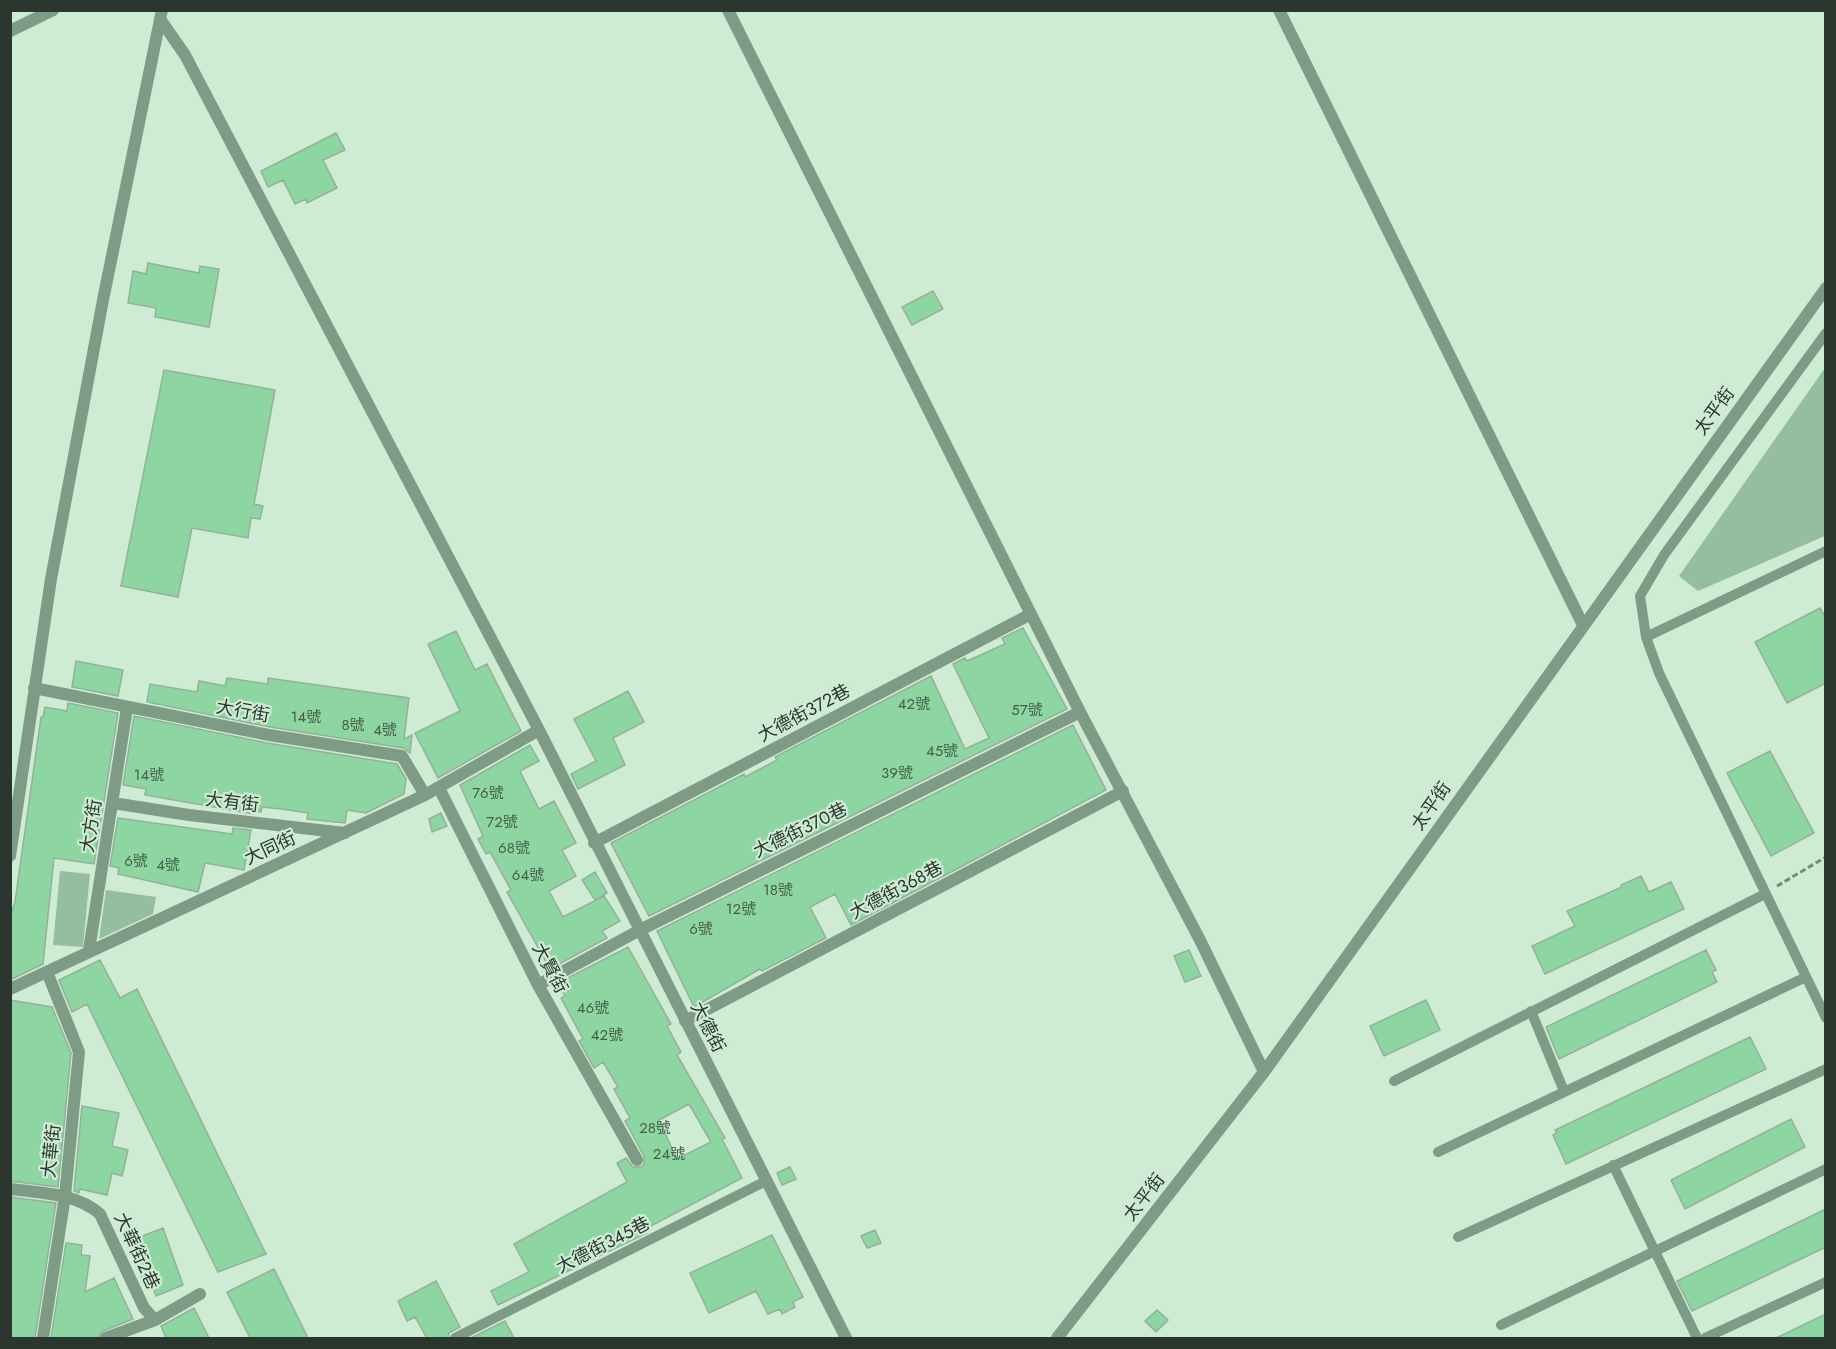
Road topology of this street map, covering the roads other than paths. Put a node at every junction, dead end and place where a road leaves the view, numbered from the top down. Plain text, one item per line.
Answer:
1 (53, 10) edge
2 (728, 10) edge
3 (1279, 10) edge
4 (161, 15) edge
5 (10, 31) edge
6 (1826, 288) edge
7 (1826, 333) edge
8 (1824, 554) edge
9 (1031, 614) junction
10 (1582, 624) junction
11 (1646, 637) junction
12 (34, 688) junction
13 (127, 708) junction
14 (1080, 712) junction
15 (539, 730) junction
16 (439, 788) junction
17 (1123, 791) junction
18 (425, 795) junction
19 (113, 803) junction
20 (346, 833) junction
21 (594, 843) junction
22 (10, 856) edge
23 (1765, 894) junction
24 (640, 930) junction
25 (89, 950) junction
26 (47, 972) junction
27 (1806, 977) junction
28 (538, 986) junction
29 (10, 989) edge
30 (1531, 1011) junction
31 (1826, 1018) edge
32 (685, 1021) junction
33 (1826, 1069) edge
34 (1264, 1072) junction
35 (1394, 1081) dead end
36 (1564, 1090) junction
37 (1438, 1152) dead end
38 (637, 1160) dead end
39 (1613, 1165) junction
40 (1826, 1169) edge
41 (766, 1181) junction
42 (10, 1188) edge
43 (65, 1196) junction
44 (1458, 1237) dead end
45 (1655, 1251) junction
46 (1826, 1282) edge
47 (200, 1294) dead end
48 (155, 1320) junction
49 (1501, 1325) dead end
50 (43, 1338) edge
51 (106, 1338) edge
52 (456, 1338) edge
53 (846, 1338) edge
54 (1057, 1338) edge
55 (1697, 1338) edge
56 (1705, 1338) edge

1 - 5 street
2 - 9 street
3 - 10 street
4 - 12 street
4 - 15 street, 大德街
6 - 10 street, 太平街
7 - 11 lane
8 - 11 lane
9 - 14 street
9 - 21 street, 大德街372巷
10 - 34 street, 太平街
11 - 23 lane
12 - 13 street, 大行街
12 - 22 street
13 - 18 street, 大行街
13 - 19 street, 大方街
14 - 17 street
14 - 24 street, 大德街370巷
15 - 16 street, 大同街
15 - 21 street, 大德街
16 - 18 street, 大同街
16 - 28 street, 大賢街
17 - 32 street, 大德街368巷
17 - 34 street
18 - 20 street, 大同街
19 - 20 street, 大有街
19 - 25 street, 大方街
20 - 25 street, 大同街
21 - 24 street, 大德街
23 - 27 lane
23 - 30 lane
24 - 28 street, 大德街370巷
24 - 32 street, 大德街
25 - 26 street, 大同街
26 - 29 street, 大同街
26 - 43 street, 大華街
27 - 31 lane
27 - 36 lane
28 - 38 street, 大賢街
30 - 35 lane
30 - 36 lane
32 - 41 street, 大德街
33 - 39 lane
34 - 54 street, 太平街
36 - 37 lane
39 - 44 lane
39 - 45 lane
40 - 45 lane
41 - 52 lane, 大德街345巷
41 - 53 street, 大德街
42 - 43 street, 大華街2巷
43 - 48 street, 大華街2巷
43 - 50 street, 大華街
45 - 49 lane
45 - 55 lane
46 - 56 lane
47 - 48 street
48 - 51 street

